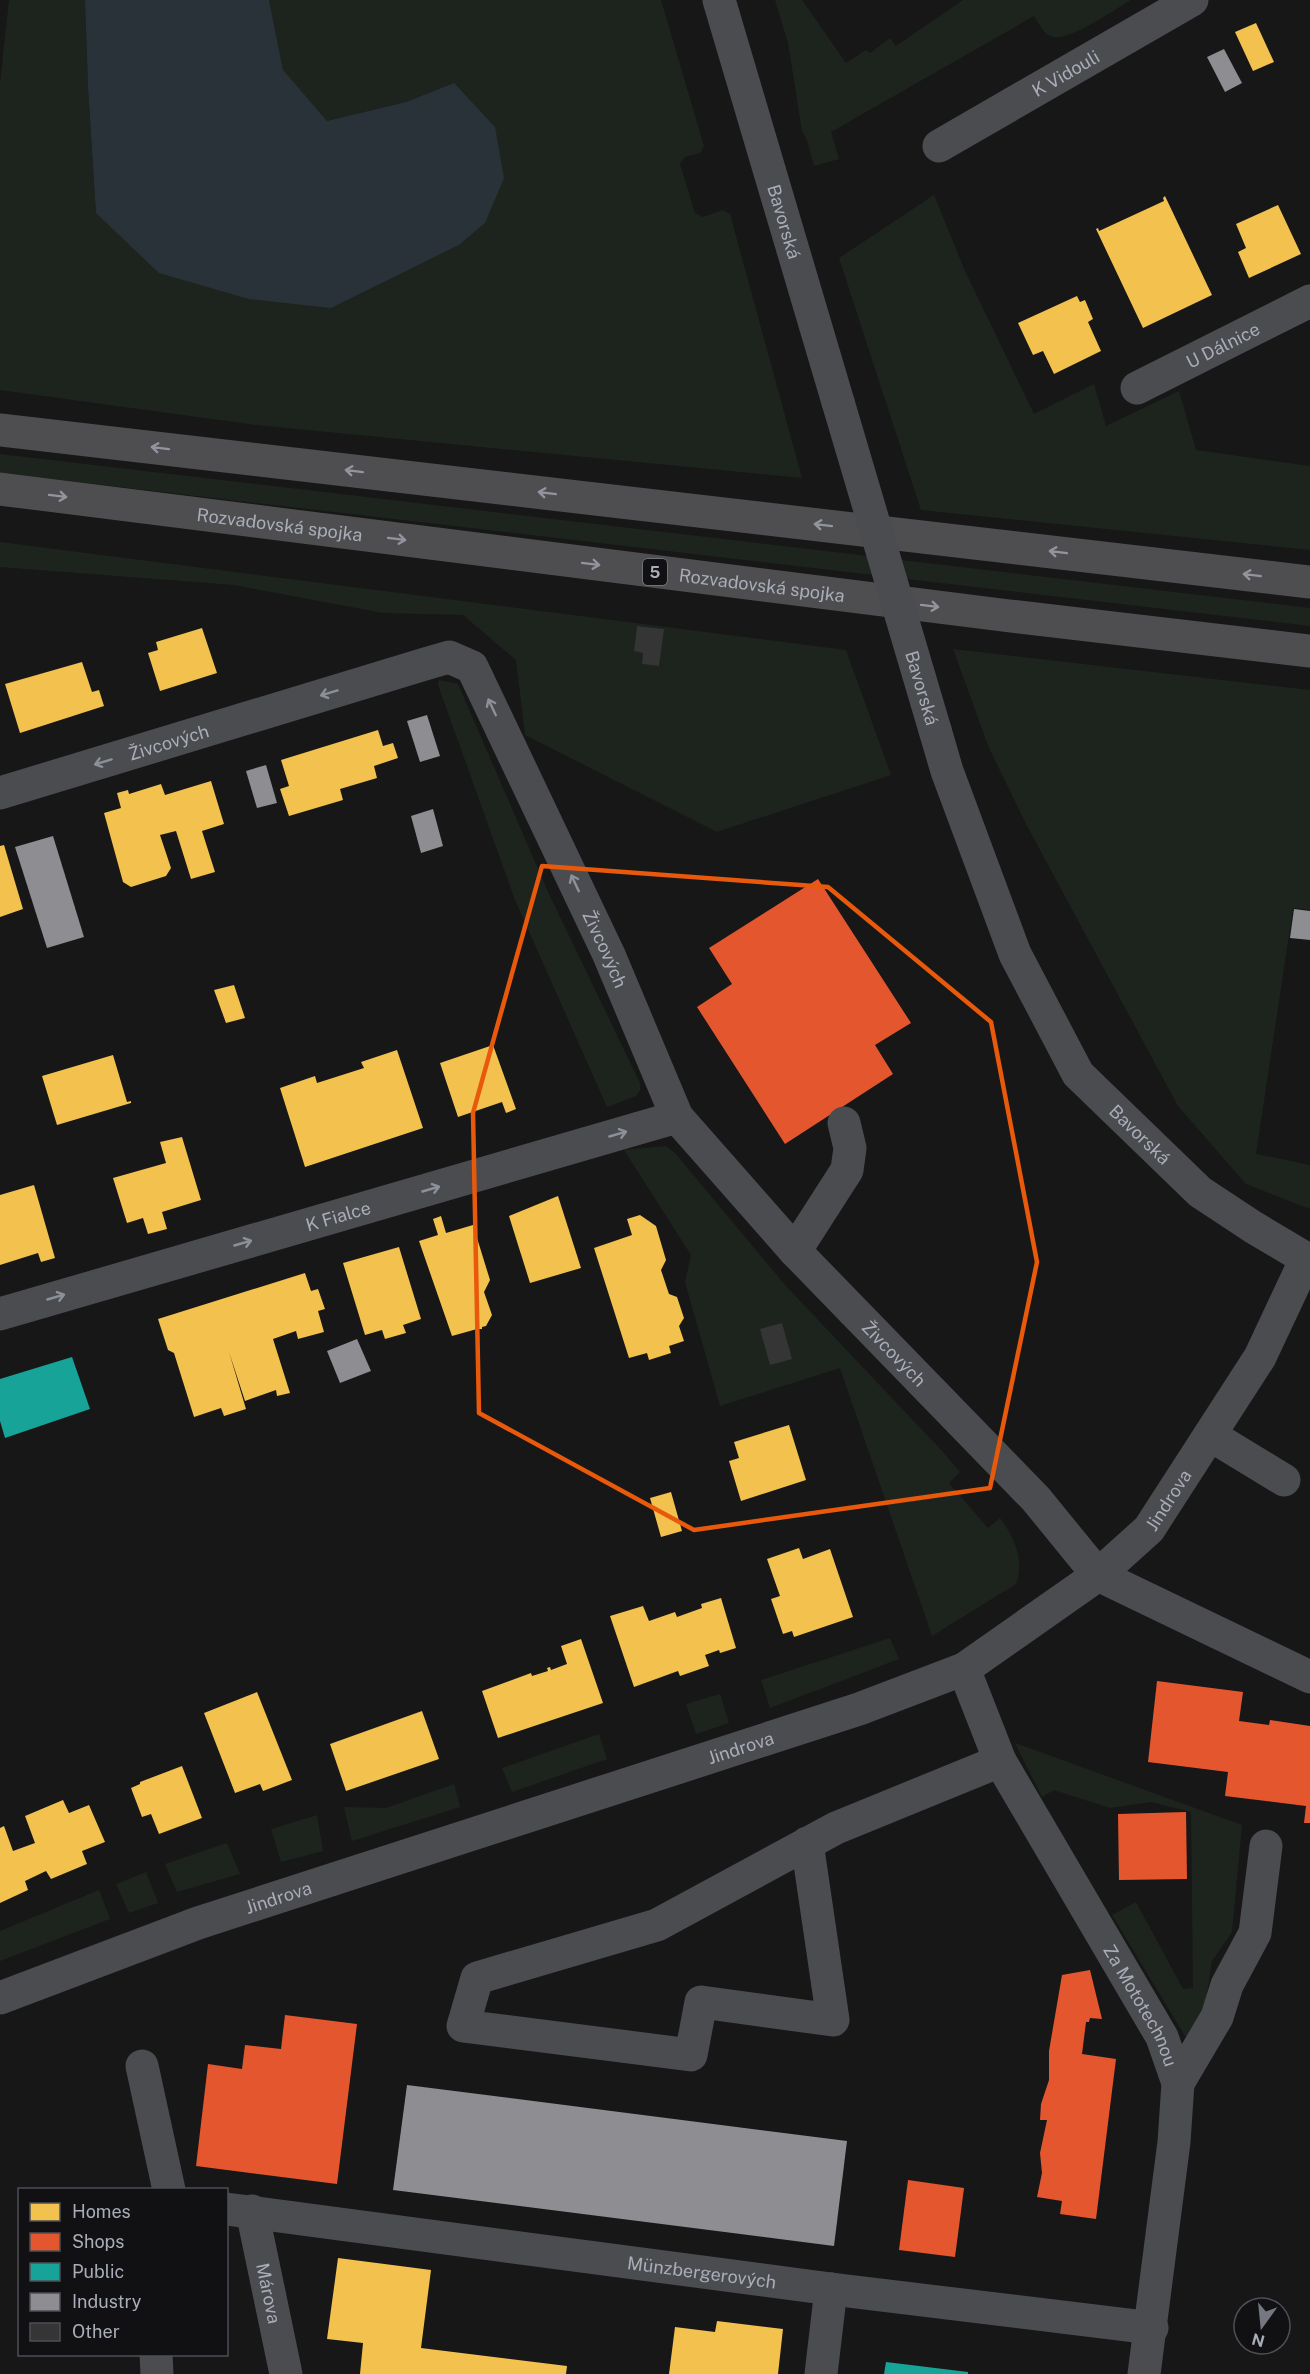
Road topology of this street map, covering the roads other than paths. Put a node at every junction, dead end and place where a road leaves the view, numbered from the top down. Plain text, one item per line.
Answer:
1 (719, 0) edge
2 (1192, 0) edge
3 (939, 146) dead end
4 (1310, 301) edge
5 (1137, 388) dead end
6 (0, 430) edge
7 (0, 489) edge
8 (1310, 582) edge
9 (1310, 651) edge
10 (0, 794) edge
11 (677, 1117) junction
12 (844, 1123) dead end
13 (795, 1251) junction
14 (1308, 1260) edge
15 (0, 1314) edge
16 (1210, 1435) junction
17 (1284, 1480) dead end
18 (1098, 1575) junction
19 (964, 1669) junction
20 (1310, 1677) edge
21 (1000, 1761) junction
22 (807, 1843) junction
23 (1266, 1846) dead end
24 (0, 1998) edge
25 (142, 2066) dead end
26 (1178, 2082) junction
27 (169, 2188) edge
28 (239, 2210) edge
29 (831, 2289) junction
30 (1152, 2328) junction
31 (156, 2356) edge
32 (157, 2374) edge
33 (286, 2374) edge
34 (821, 2374) edge
35 (1144, 2374) edge

1 - 14 street, Bavorská, bridge
2 - 3 street, K Vidouli
4 - 5 street, U Dálnice
8 -> 6 highway
7 -> 9 highway, Rozvadovská spojka / 5
11 -> 10 street, Živcových
11 - 13 street, Živcových
15 -> 11 street, K Fialce
12 - 13 street
13 - 18 street, Živcových
14 - 16 street, Jindrova
16 - 17 street
16 - 18 street, Jindrova
18 - 19 street, Jindrova
18 - 20 street
19 - 21 street, Za Mototechnou
19 - 24 street, Jindrova
21 - 22 street
21 - 26 street, Za Mototechnou
22 - 22 street
23 - 26 street
25 - 27 street
26 - 30 street, Za Mototechnou
28 - 29 street, Münzbergerových
28 - 33 street, Márova
29 - 30 street, Münzbergerových
29 - 34 street
30 - 35 street, Za Mototechnou
31 - 32 street

